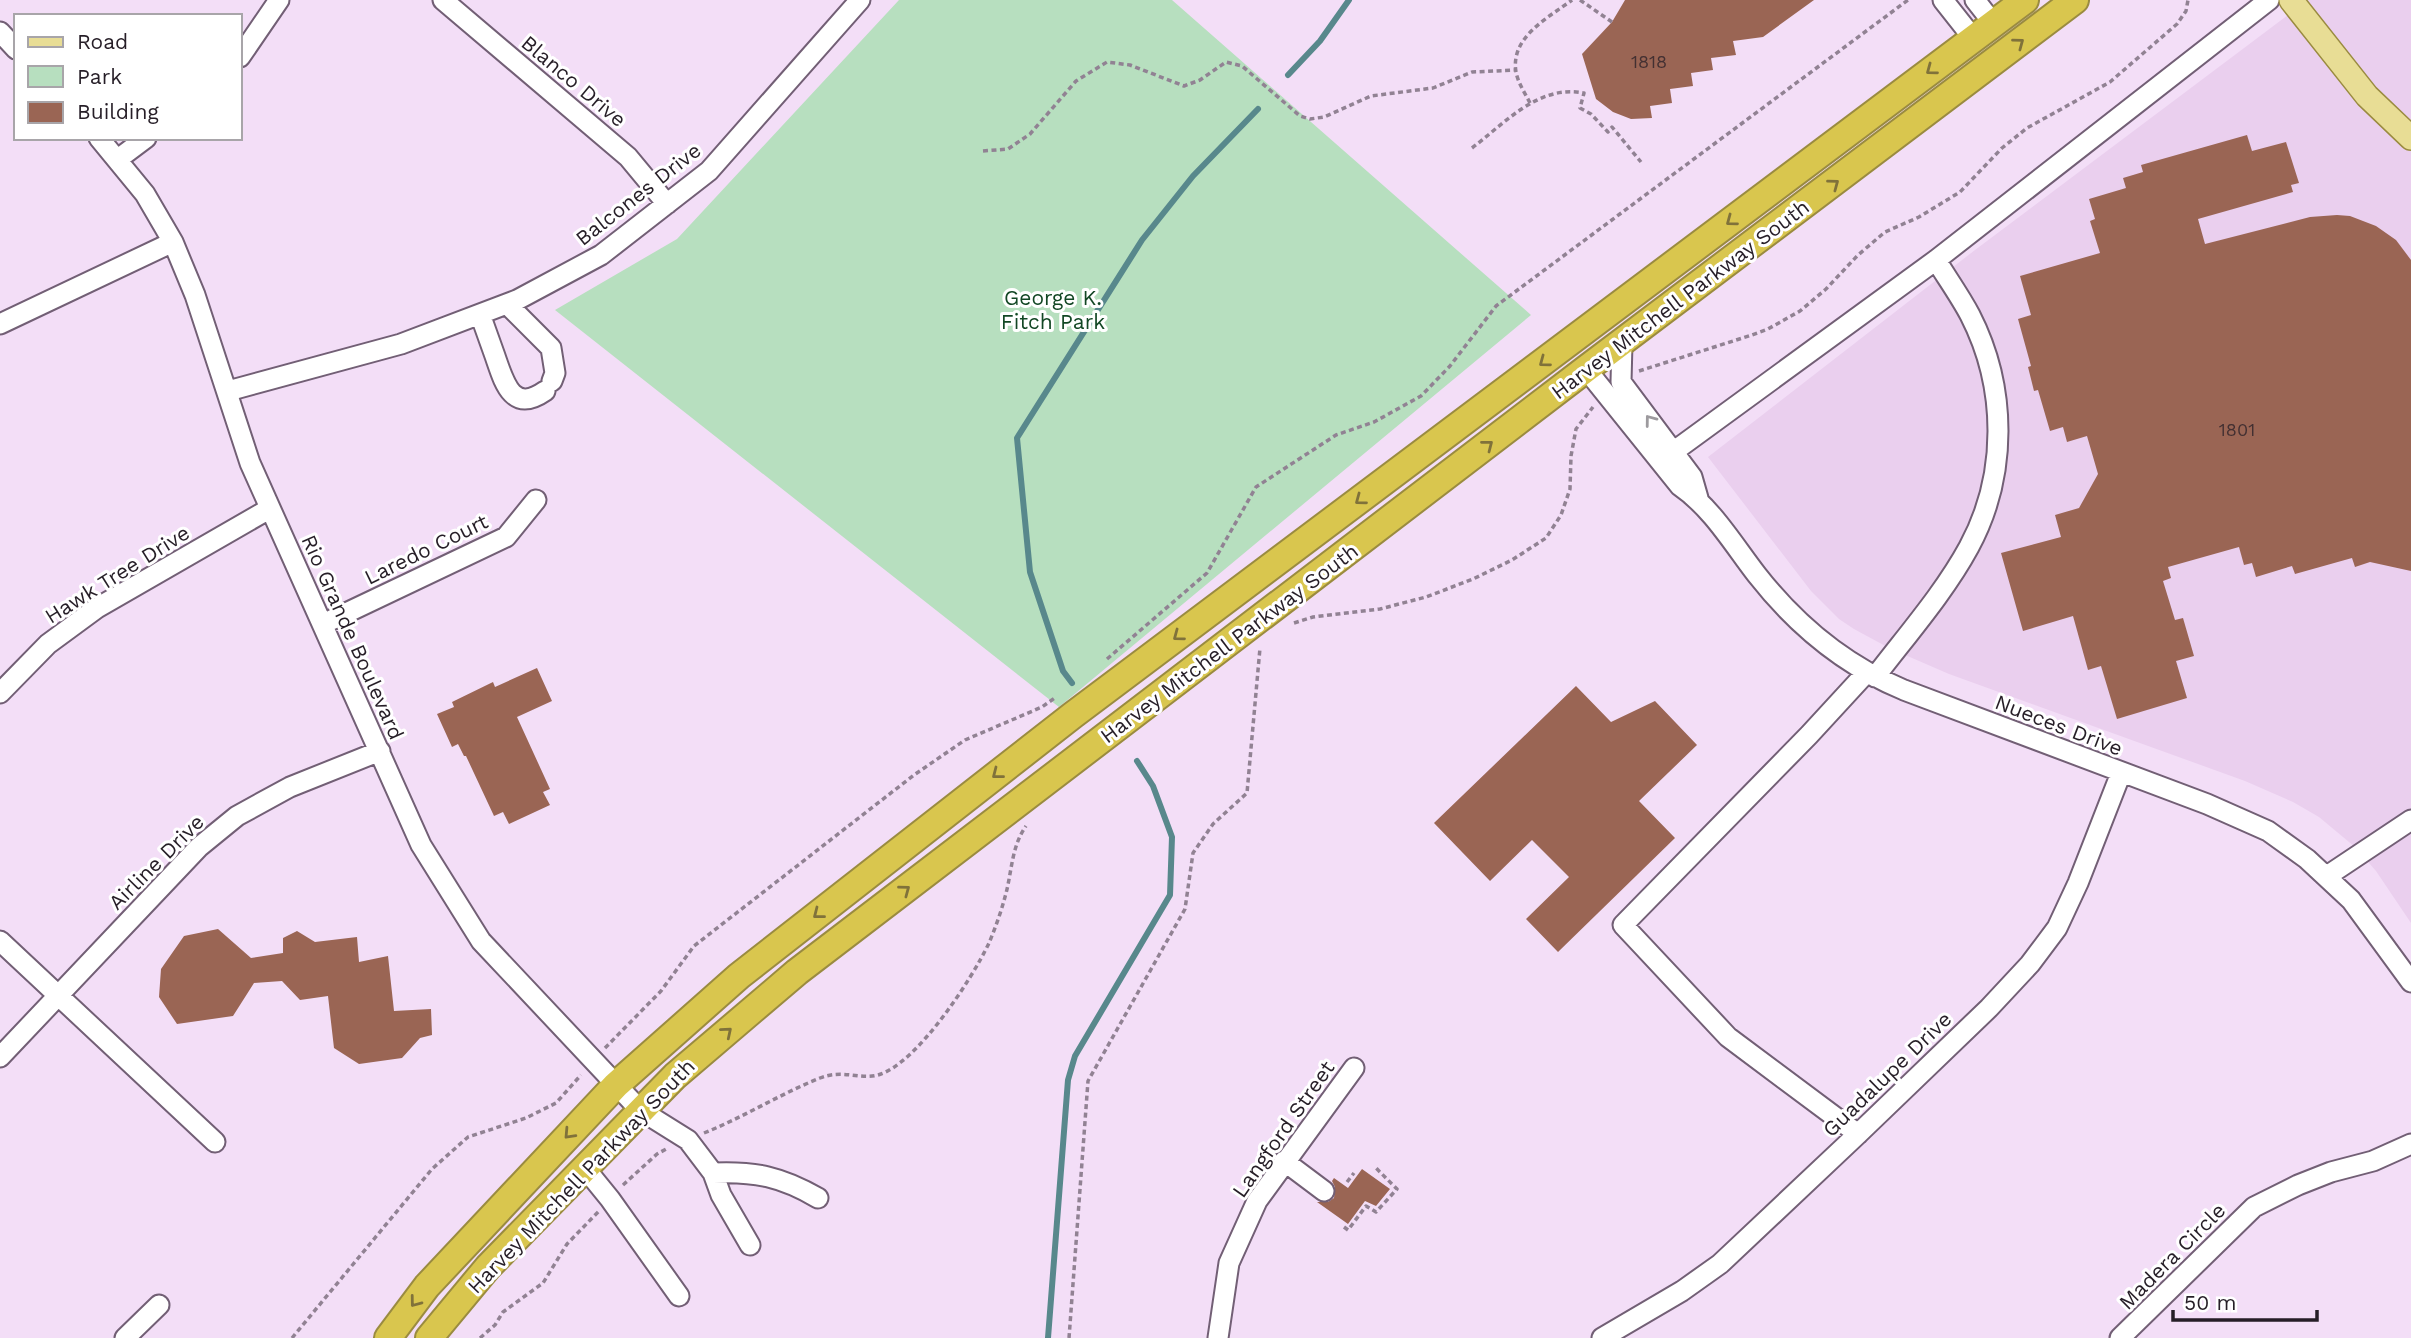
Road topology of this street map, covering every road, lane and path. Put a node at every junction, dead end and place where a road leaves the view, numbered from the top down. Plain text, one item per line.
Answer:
1 (278, 0) edge
2 (443, 0) edge
3 (1572, 0) edge
4 (1580, 0) edge
5 (1908, 0) edge
6 (1943, 0) edge
7 (1975, 0) edge
8 (2025, 0) edge
9 (2074, 0) edge
10 (2188, 0) edge
11 (2269, 0) edge
12 (2291, 0) edge
13 (849, 4) edge
14 (1612, 22) dead end
15 (1983, 31) junction
16 (0, 32) edge
17 (14, 47) edge
18 (242, 54) edge
19 (1516, 70) junction
20 (1530, 103) junction
21 (2411, 138) edge
22 (101, 140) edge
23 (143, 140) edge
24 (1472, 148) dead end
25 (984, 151) dead end
26 (118, 159) junction
27 (1641, 162) dead end
28 (667, 204) junction
29 (173, 242) junction
30 (1936, 260) junction
31 (507, 304) junction
32 (480, 314) junction
33 (1598, 321) junction
34 (0, 324) edge
35 (1622, 342) junction
36 (1586, 369) junction
37 (1613, 387) junction
38 (228, 391) junction
39 (1673, 452) junction
40 (1698, 498) junction
41 (536, 500) dead end
42 (269, 509) junction
43 (323, 624) junction
44 (1287, 627) dead end
45 (1270, 641) dead end
46 (1260, 648) junction
47 (1249, 657) dead end
48 (1107, 659) dead end
49 (1871, 675) junction
50 (1065, 691) dead end
51 (0, 693) edge
52 (380, 751) junction
53 (2121, 772) junction
54 (2411, 820) edge
55 (1029, 822) dead end
56 (2327, 876) junction
57 (0, 941) edge
58 (2411, 982) edge
59 (57, 994) junction
60 (0, 1057) edge
61 (593, 1061) junction
62 (1354, 1068) dead end
63 (615, 1085) junction
64 (640, 1110) junction
65 (1858, 1134) junction
66 (688, 1140) junction
67 (215, 1142) dead end
68 (2411, 1144) edge
69 (1284, 1161) junction
70 (584, 1167) junction
71 (1375, 1167) dead end
72 (713, 1172) junction
73 (1354, 1173) dead end
74 (1347, 1182) dead end
75 (1324, 1191) dead end
76 (818, 1198) dead end
77 (610, 1199) junction
78 (1344, 1227) dead end
79 (750, 1245) dead end
80 (679, 1296) dead end
81 (159, 1305) dead end
82 (125, 1338) edge
83 (292, 1338) edge
84 (388, 1338) edge
85 (430, 1338) edge
86 (480, 1338) edge
87 (1069, 1338) edge
88 (1218, 1338) edge
89 (1602, 1338) edge
90 (2120, 1338) edge

1 - 18 street
2 - 28 street, Blanco Drive
3 - 19 path
4 - 14 path
5 - 48 path
6 - 15 street
7 - 15 street
8 - 15 highway, Harvey Mitchell Parkway South
35 -> 9 highway, Harvey Mitchell Parkway South
10 - 37 path
11 - 30 street
12 - 21 main road
13 - 28 street, Balcones Drive
15 -> 33 highway, Harvey Mitchell Parkway South
16 - 17 street
19 - 20 path
19 - 25 path
20 - 24 path
20 - 27 path
22 - 26 street, Rio Grande Boulevard
23 - 26 street
26 - 29 street, Rio Grande Boulevard
28 - 31 street, Balcones Drive
29 - 34 street
29 - 38 street, Rio Grande Boulevard
30 - 39 street
30 - 49 street
31 - 32 street, Balcones Drive
31 - 32 street
32 - 38 street, Balcones Drive
33 - 36 highway
33 -> 63 highway, Harvey Mitchell Parkway South
35 - 36 highway, Harvey Mitchell Parkway South
35 - 37 street
36 - 37 street, Nueces Drive
64 -> 36 highway, Harvey Mitchell Parkway South
39 -> 37 street, Nueces Drive
37 - 40 street, Nueces Drive
37 - 44 path
38 - 42 street, Rio Grande Boulevard
39 - 40 street, Nueces Drive
40 - 49 street, Nueces Drive
41 - 43 street, Laredo Court
42 - 43 street, Rio Grande Boulevard
42 - 51 street, Hawk Tree Drive
43 - 52 street, Rio Grande Boulevard
45 - 46 path
46 - 47 path
46 - 87 path
49 - 53 street, Nueces Drive
49 - 65 street
50 - 61 path
52 - 59 street, Airline Drive
52 - 61 street, Rio Grande Boulevard
53 - 56 street, Nueces Drive
53 - 65 street, Guadalupe Drive
54 - 56 street
55 - 66 path
56 - 58 street, Nueces Drive
57 - 59 street
59 - 60 street, Airline Drive
59 - 67 street
61 - 63 street, Rio Grande Boulevard
61 - 83 path
62 - 69 street, Langford Street
63 - 64 street, Rio Grande Boulevard
63 -> 84 highway, Harvey Mitchell Parkway South
64 - 66 street, Rio Grande Boulevard
64 - 70 highway, Harvey Mitchell Parkway South
65 - 89 street, Guadalupe Drive
66 - 72 street, Rio Grande Boulevard
66 - 77 path
68 - 90 street, Madera Circle
69 - 75 street
69 - 88 street, Langford Street
70 - 77 street
70 - 85 highway, Harvey Mitchell Parkway South
71 - 78 path
72 - 76 street
72 - 79 street, Rio Grande Boulevard
73 - 74 path
77 - 80 street
77 - 86 path
81 - 82 street

